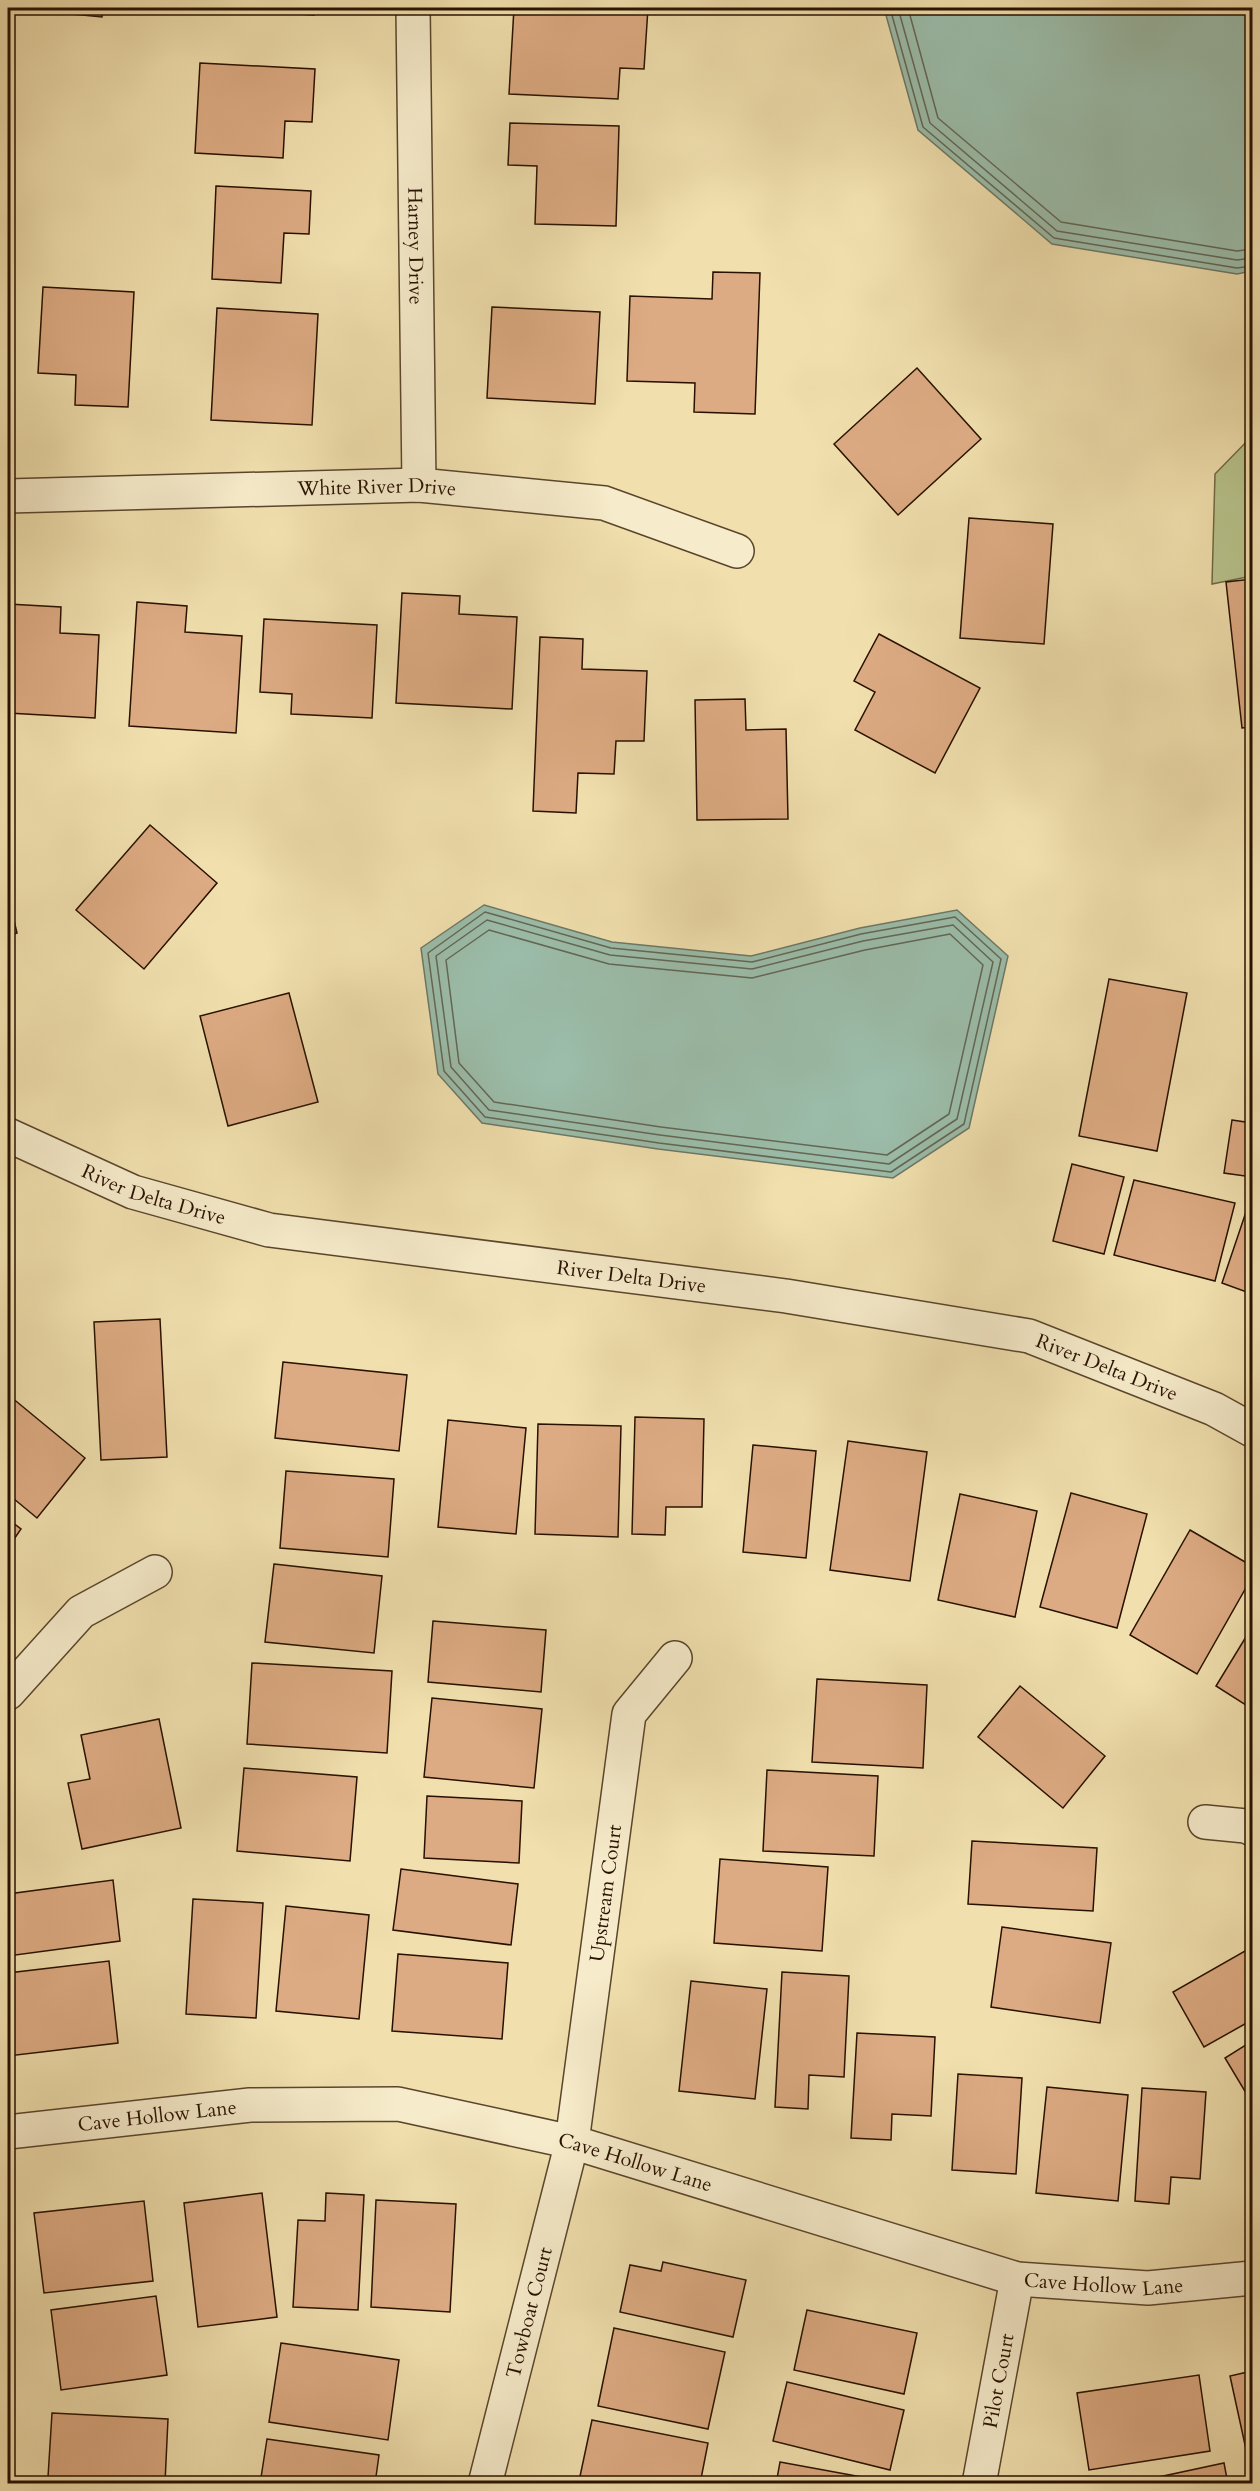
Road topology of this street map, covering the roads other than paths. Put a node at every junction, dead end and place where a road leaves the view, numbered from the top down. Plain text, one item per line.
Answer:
1 (413, 8) edge
2 (419, 485) junction
3 (8, 496) edge
4 (736, 551) dead end
5 (8, 1135) edge
6 (1252, 1430) edge
7 (155, 1572) dead end
8 (675, 1658) dead end
9 (8, 1693) edge
10 (1205, 1822) dead end
11 (1252, 1829) edge
12 (8, 2132) edge
13 (572, 2142) junction
14 (1252, 2278) edge
15 (1017, 2279) junction
16 (485, 2484) edge
17 (979, 2484) edge

1 - 2 street, Harney Drive
2 - 3 street, White River Drive
2 - 4 street, White River Drive
5 - 6 street, River Delta Drive
7 - 9 street
8 - 13 street, Upstream Court
10 - 11 street
12 - 13 street, Cave Hollow Lane
13 - 15 street, Cave Hollow Lane
13 - 16 street, Towboat Court
14 - 15 street, Cave Hollow Lane
15 - 17 street, Pilot Court

